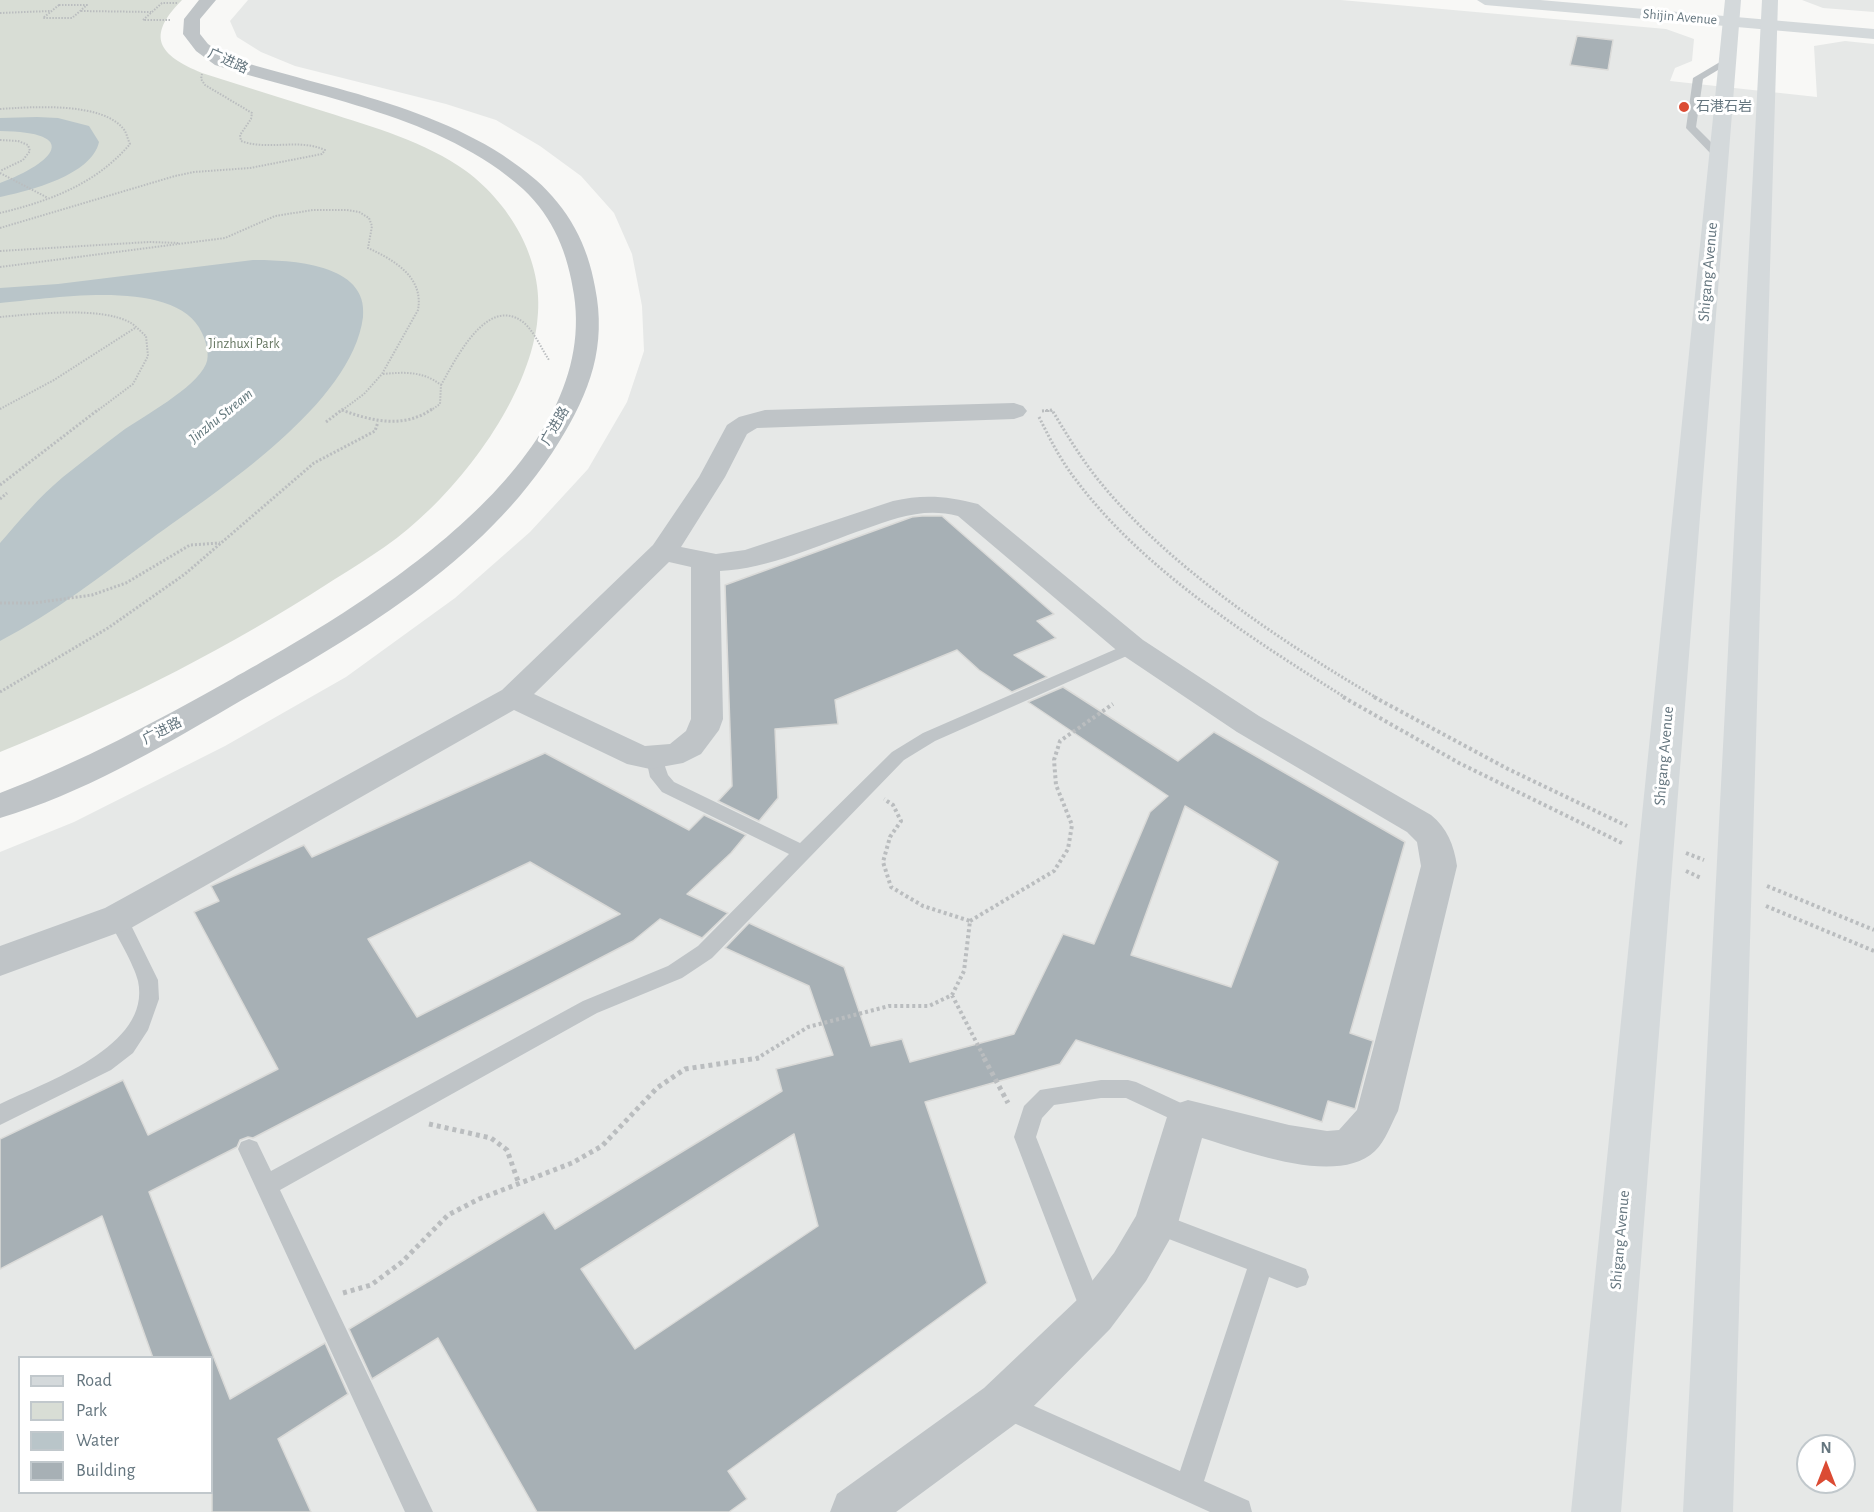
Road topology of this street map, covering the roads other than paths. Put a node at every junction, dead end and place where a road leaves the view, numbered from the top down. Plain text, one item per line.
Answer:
1 (208, 0) edge
2 (1485, 0) edge
3 (1602, 0) edge
4 (1561, 3) edge
5 (1732, 11) edge
6 (1770, 13) edge
7 (1874, 23) edge
8 (1874, 34) edge
9 (1025, 411) road end
10 (664, 551) junction
11 (705, 563) junction
12 (1132, 647) junction
13 (513, 697) junction
14 (656, 759) junction
15 (0, 806) edge
16 (801, 852) junction
17 (117, 918) junction
18 (0, 961) edge
19 (0, 1115) edge
20 (1188, 1117) junction
21 (249, 1149) dead end
22 (266, 1186) junction
23 (1156, 1223) junction
24 (1261, 1264) junction
25 (1297, 1277) dead end
26 (1094, 1314) junction
27 (1001, 1405) junction
28 (1188, 1488) junction
29 (1239, 1511) edge
30 (419, 1512) edge
31 (855, 1512) edge
32 (1596, 1512) edge
33 (1708, 1512) edge

1 - 15 street, 广进路
2 - 4 main road, Shijin Avenue
3 - 5 main road, Shijin Avenue
4 - 5 main road, Shijin Avenue
5 - 6 main road, Shijin Avenue
5 - 32 main road, Shigang Avenue
6 - 7 main road, Shijin Avenue
6 - 8 main road, Shijin Avenue
6 - 33 main road
9 - 10 street
10 - 11 street
10 - 13 street
11 - 12 street
11 - 14 street
12 - 16 lane
12 - 20 street
13 - 14 street
13 - 17 street
14 - 16 lane
16 - 22 lane
17 - 18 street
17 - 19 lane
20 - 23 street
20 - 26 lane
21 - 22 lane
22 - 30 lane
23 - 24 lane
23 - 26 street
24 - 25 lane
24 - 28 lane
26 - 27 street
27 - 28 lane
27 - 31 street
28 - 29 lane

